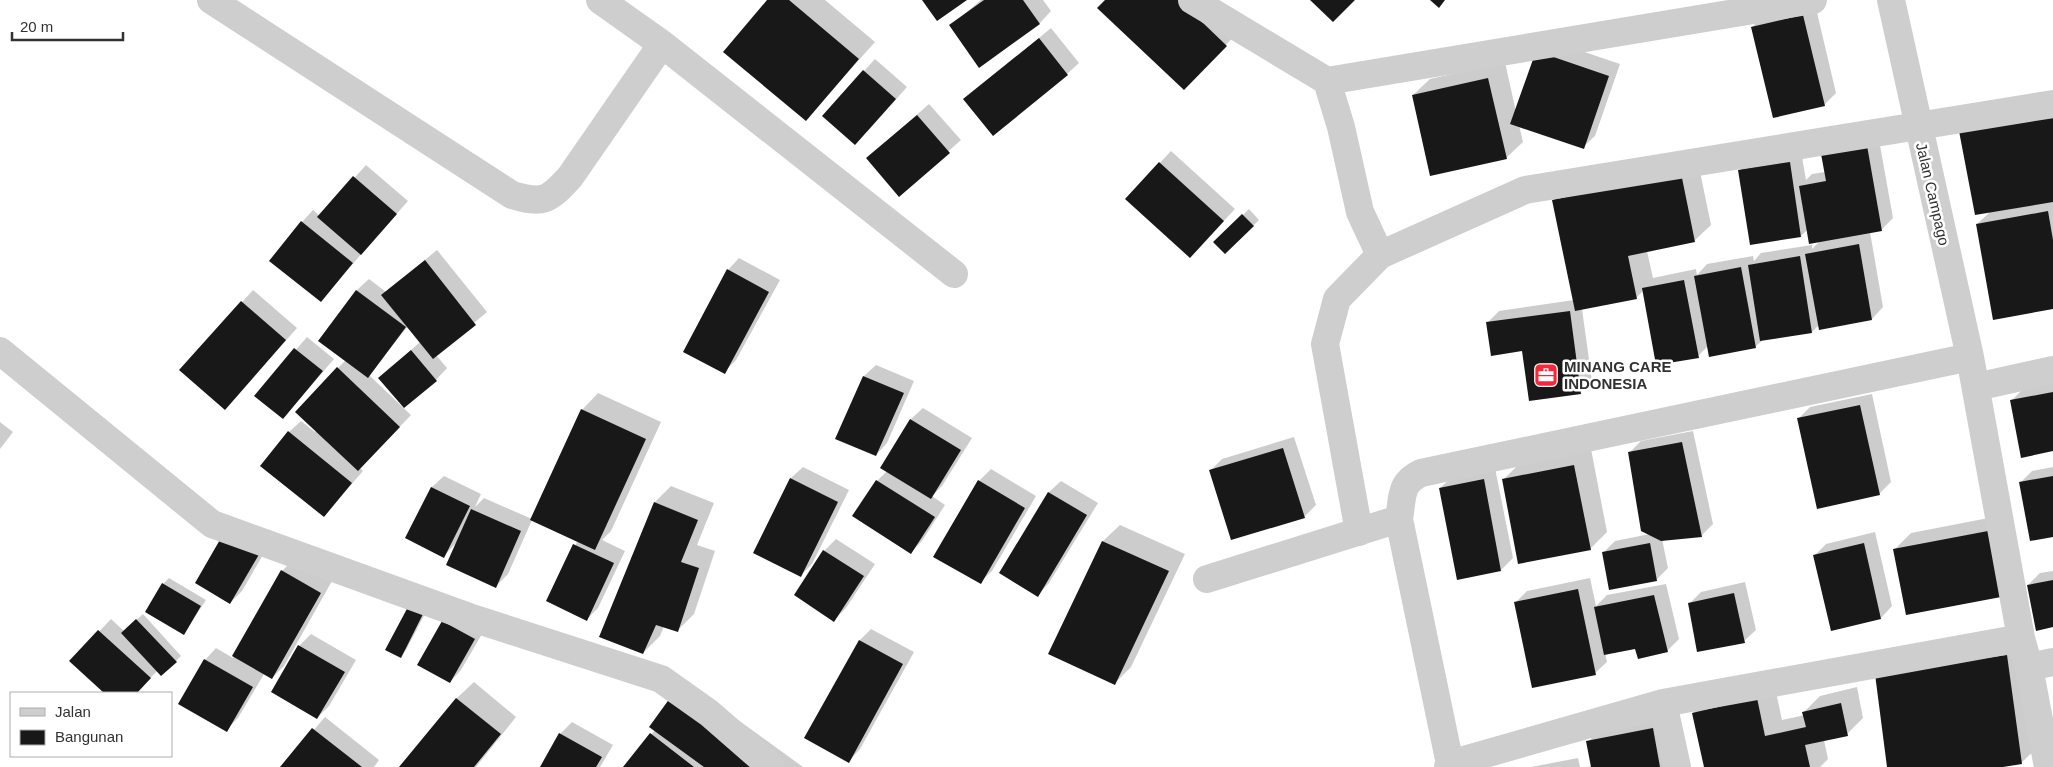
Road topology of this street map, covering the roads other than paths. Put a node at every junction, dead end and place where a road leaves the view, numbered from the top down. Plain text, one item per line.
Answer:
1 (211, 0) edge
2 (600, 0) edge
3 (1192, 0) edge
4 (1813, 0) edge
5 (1891, 0) edge
6 (662, 44) junction
7 (1327, 82) junction
8 (2053, 104) edge
9 (1917, 126) junction
10 (1380, 255) junction
11 (954, 274) dead end
12 (0, 351) edge
13 (1970, 357) junction
14 (2053, 370) edge
15 (1976, 387) junction
16 (1399, 520) junction
17 (1359, 532) junction
18 (1207, 580) dead end
19 (2021, 638) junction
20 (2041, 665) edge
21 (1663, 703) junction
22 (1449, 766) edge
23 (771, 767) edge
24 (1677, 767) edge
25 (2048, 767) edge

1 - 6 street
2 - 6 street
3 - 7 street
4 - 7 street
5 - 9 street, Jalan Campago
6 - 11 street
7 - 10 street
8 - 9 street
9 - 10 street
9 - 13 street, Jalan Campago
10 - 17 street
12 - 23 street
13 - 15 street, Jalan Campago
13 - 16 street
14 - 15 street
15 - 19 street, Jalan Campago
16 - 17 street
16 - 22 street
17 - 18 street
19 - 20 street, Jalan Campago
19 - 21 street
20 - 25 street, Jalan Campago
21 - 22 street
21 - 24 street

